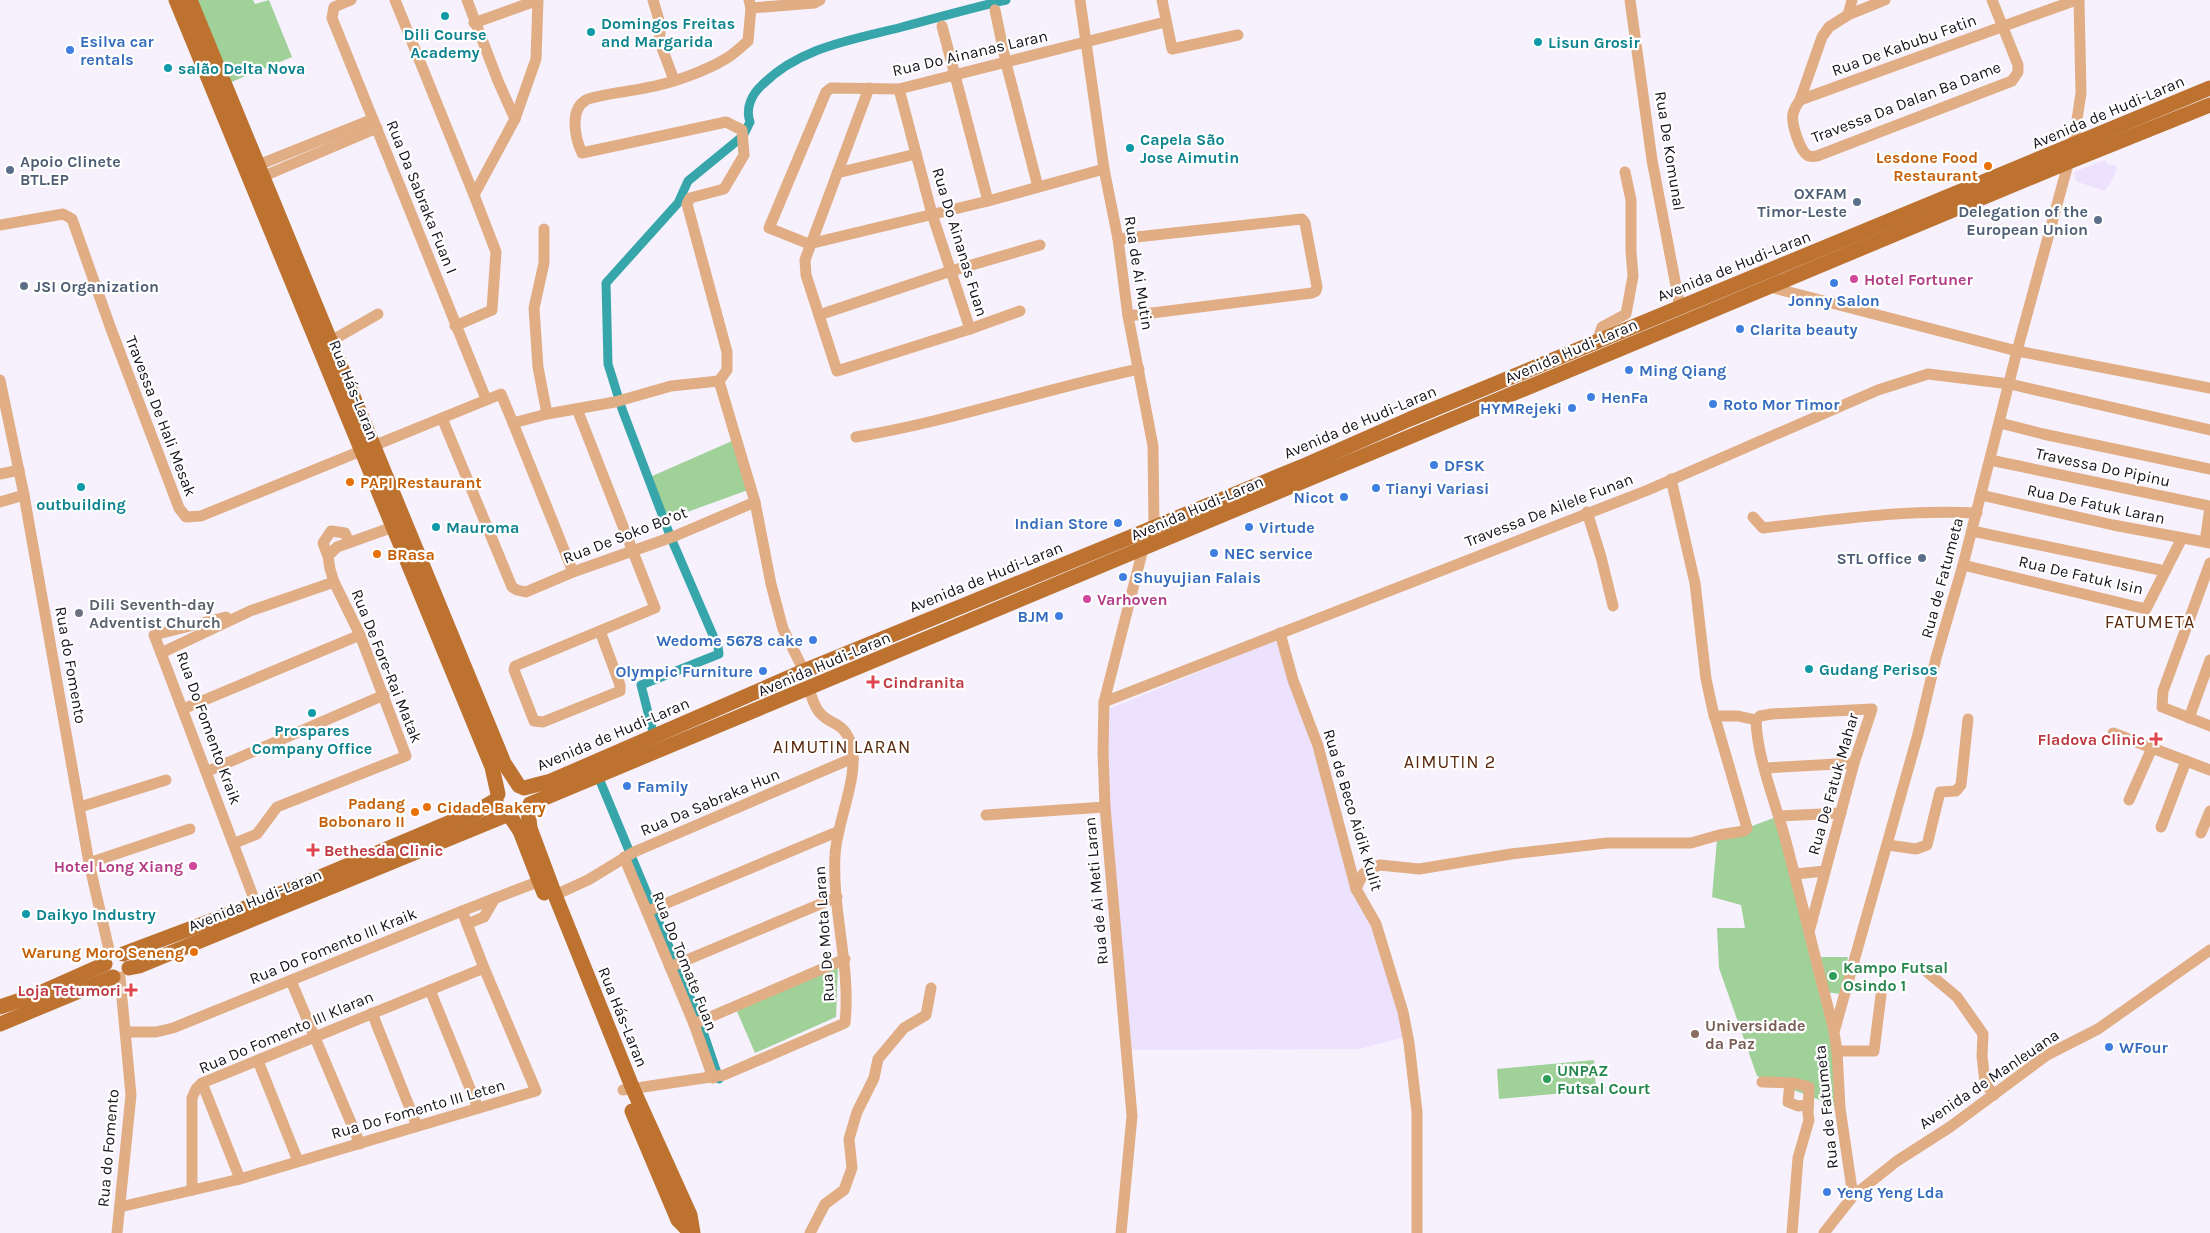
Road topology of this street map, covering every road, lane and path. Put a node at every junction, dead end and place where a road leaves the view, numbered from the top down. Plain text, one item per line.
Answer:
1 (176, 0) edge
2 (190, 0) edge
3 (351, 0) edge
4 (395, 0) edge
5 (467, 0) edge
6 (539, 0) edge
7 (653, 0) edge
8 (820, 0) edge
9 (1080, 0) edge
10 (1162, 0) edge
11 (1630, 0) edge
12 (1852, 0) edge
13 (1885, 0) edge
14 (1992, 0) edge
15 (2077, 0) edge
16 (750, 4) edge
17 (995, 10) dead end
18 (1848, 15) junction
19 (1165, 22) junction
20 (474, 23) junction
21 (942, 26) dead end
22 (2002, 27) junction
23 (1238, 35) dead end
24 (1086, 42) junction
25 (1006, 63) junction
26 (955, 75) junction
27 (674, 80) junction
28 (869, 88) junction
29 (2210, 88) edge
30 (899, 89) junction
31 (1800, 100) junction
32 (2210, 105) edge
33 (515, 119) junction
34 (375, 123) junction
35 (2073, 146) junction
36 (916, 154) junction
37 (2068, 162) junction
38 (1104, 169) junction
39 (1625, 172) dead end
40 (255, 173) junction
41 (837, 173) junction
42 (1038, 187) junction
43 (474, 195) junction
44 (988, 201) junction
45 (932, 214) junction
46 (0, 225) edge
47 (544, 230) dead end
48 (1118, 239) junction
49 (809, 244) junction
50 (1040, 245) dead end
51 (951, 272) junction
52 (1770, 287) junction
53 (1680, 307) junction
54 (1020, 311) dead end
55 (378, 314) dead end
56 (819, 315) junction
57 (1128, 316) junction
58 (455, 326) junction
59 (970, 329) junction
60 (331, 341) junction
61 (1597, 342) junction
62 (2017, 351) junction
63 (1138, 369) junction
64 (0, 380) edge
65 (719, 381) junction
66 (2010, 384) junction
67 (2210, 388) edge
68 (486, 399) junction
69 (577, 409) junction
70 (547, 414) junction
71 (442, 418) junction
72 (513, 423) junction
73 (2000, 423) junction
74 (2210, 430) edge
75 (856, 437) dead end
76 (367, 448) junction
77 (1990, 460) junction
78 (2210, 469) edge
79 (19, 470) junction
80 (0, 474) edge
81 (1671, 479) junction
82 (24, 495) junction
83 (1981, 495) junction
84 (0, 502) edge
85 (755, 502) junction
86 (2210, 507) edge
87 (1587, 512) junction
88 (1977, 514) junction
89 (1753, 517) dead end
90 (1154, 526) junction
91 (1972, 531) junction
92 (400, 532) junction
93 (2182, 538) junction
94 (349, 543) junction
95 (2207, 543) edge
96 (631, 550) junction
97 (1144, 550) junction
98 (328, 556) junction
99 (2210, 563) edge
100 (1964, 565) junction
101 (2165, 571) junction
102 (573, 572) junction
103 (334, 582) junction
104 (1613, 606) dead end
105 (250, 611) junction
106 (600, 631) junction
107 (1280, 633) junction
108 (360, 636) junction
109 (161, 653) junction
110 (2210, 660) edge
111 (804, 671) junction
112 (809, 689) junction
113 (384, 695) junction
114 (1104, 702) junction
115 (182, 709) junction
116 (1714, 716) junction
117 (1968, 718) dead end
118 (2189, 718) junction
119 (1756, 720) junction
120 (2210, 726) edge
121 (2113, 733) dead end
122 (2152, 748) junction
123 (853, 758) junction
124 (2186, 761) junction
125 (1854, 763) junction
126 (1765, 768) junction
127 (2210, 770) edge
128 (206, 772) junction
129 (166, 780) dead end
130 (521, 787) junction
131 (497, 797) junction
132 (2129, 800) dead end
133 (80, 807) junction
134 (1105, 807) junction
135 (529, 808) junction
136 (2210, 811) edge
137 (1841, 813) junction
138 (986, 815) dead end
139 (1779, 816) junction
140 (508, 818) junction
141 (2161, 827) dead end
142 (190, 829) dead end
143 (839, 831) junction
144 (2201, 833) dead end
145 (235, 843) junction
146 (1888, 844) junction
147 (629, 854) junction
148 (89, 864) junction
149 (1825, 871) junction
150 (1795, 874) junction
151 (544, 880) junction
152 (1356, 888) junction
153 (554, 894) junction
154 (837, 897) junction
155 (495, 898) junction
156 (256, 904) junction
157 (653, 909) junction
158 (462, 911) junction
159 (467, 924) junction
160 (1809, 932) junction
161 (2210, 950) edge
162 (113, 957) junction
163 (845, 959) junction
164 (675, 965) junction
165 (484, 968) junction
166 (1926, 971) dead end
167 (121, 974) junction
168 (291, 981) junction
169 (931, 988) dead end
170 (430, 990) junction
171 (1881, 995) dead end
172 (37, 1002) junction
173 (0, 1007) edge
174 (372, 1013) junction
175 (699, 1022) junction
176 (0, 1024) edge
177 (126, 1032) junction
178 (1834, 1032) junction
179 (315, 1038) junction
180 (1837, 1051) junction
181 (258, 1061) junction
182 (713, 1078) junction
183 (1762, 1082) dead end
184 (202, 1083) junction
185 (1790, 1083) junction
186 (628, 1089) junction
187 (1994, 1095) junction
188 (1808, 1105) junction
189 (478, 1108) junction
190 (417, 1126) junction
191 (360, 1144) junction
192 (298, 1161) junction
193 (240, 1179) junction
194 (192, 1190) junction
195 (1853, 1196) junction
196 (120, 1207) junction
197 (117, 1233) edge
198 (692, 1233) edge
199 (810, 1233) edge
200 (1121, 1233) edge
201 (1417, 1233) edge
202 (1792, 1233) edge
203 (1824, 1233) edge

1 - 40 main road, Rua Hás-Laran
2 - 40 main road, Rua Hás-Laran
3 - 34 street, Rua Da Sabraka Fuan I
4 - 43 street
5 - 20 street
6 - 20 street
6 - 33 street
7 - 27 street
8 - 16 street
9 - 24 street, Rua de Ai Mutin
10 - 19 street
11 - 53 street, Rua De Komunal
12 - 18 street
13 - 18 street, Travessa Da Dalan Ba Dame
14 - 22 street, Travessa Da Dalan Ba Dame
15 - 22 street, Rua De Kabubu Fatin
15 - 35 street, Rua de Fatumeta
16 - 27 street
17 - 25 street
18 - 31 street, Travessa Da Dalan Ba Dame
19 - 23 street
19 - 24 street, Rua Do Ainanas Laran
20 - 33 street
21 - 26 street
22 - 31 street, Rua De Kabubu Fatin
22 - 31 street, Travessa Da Dalan Ba Dame
24 - 25 street, Rua Do Ainanas Laran
24 - 38 street, Rua de Ai Mutin
25 - 26 street, Rua Do Ainanas Laran
25 - 42 street
26 - 30 street, Rua Do Ainanas Laran
26 - 44 street
27 - 65 street
28 - 30 street, Rua Do Ainanas Laran
28 - 41 street, Rua Do Ainanas Fuan
28 - 49 street, Rua Do Ainanas Laran
29 - 35 main road, Avenida de Hudi-Laran
30 - 36 street, Rua Do Ainanas Fuan
32 - 37 main road, Avenida Hudi-Laran
33 - 43 street
34 - 40 street
34 - 58 street, Rua Da Sabraka Fuan I
35 - 37 street, Rua de Fatumeta
35 - 53 main road, Avenida de Hudi-Laran
36 - 41 street
36 - 45 street, Rua Do Ainanas Fuan
37 - 52 main road, Avenida Hudi-Laran
37 - 62 street, Rua de Fatumeta
38 - 42 street
38 - 48 street, Rua de Ai Mutin
39 - 61 street
40 - 60 main road, Rua Hás-Laran
40 - 76 main road, Rua Hás-Laran
41 - 49 street, Rua Do Ainanas Fuan
42 - 44 street
43 - 58 street
44 - 45 street
45 - 49 street
45 - 51 street, Rua Do Ainanas Fuan
46 - 76 street, Travessa De Hali Mesak
47 - 70 street
48 - 57 street, Rua de Ai Mutin
48 - 57 street
49 - 56 street, Rua Do Ainanas Fuan
50 - 51 street
51 - 56 street
51 - 59 street, Rua Do Ainanas Fuan
52 - 62 street
52 - 97 main road, Avenida Hudi-Laran
53 - 61 main road, Avenida de Hudi-Laran
54 - 59 street
55 - 60 street
56 - 59 street, Rua Do Ainanas Fuan
57 - 63 street, Rua de Ai Mutin
58 - 68 street, Rua Da Sabraka Fuan I
60 - 76 main road, Rua Hás-Laran
61 - 90 main road, Avenida de Hudi-Laran
62 - 66 street, Rua de Fatumeta
62 - 67 street
63 - 75 street
63 - 90 street, Rua de Ai Mutin
64 - 79 street, Rua do Fomento
65 - 69 street
65 - 85 street
66 - 73 street, Rua de Fatumeta
66 - 74 street, Travessa De Ailele Funan
66 - 81 street, Travessa De Ailele Funan
68 - 71 street
68 - 72 street
69 - 70 street
69 - 96 street
70 - 72 street
71 - 76 street
71 - 102 street, Rua De Soko Bo’ot
72 - 102 street
73 - 77 street, Rua de Fatumeta
73 - 78 street
76 - 92 main road, Rua Hás-Laran
77 - 83 street, Rua de Fatumeta
77 - 86 street, Travessa Do Pipinu
79 - 80 street
79 - 82 street, Rua do Fomento
81 - 87 street, Travessa De Ailele Funan
81 - 116 street
82 - 84 street
82 - 133 street, Rua do Fomento
83 - 88 street, Rua de Fatumeta
83 - 93 street, Rua De Fatuk Laran
85 - 96 street, Rua De Soko Bo’ot
85 - 111 street
86 - 95 street
87 - 104 street
87 - 107 street, Travessa De Ailele Funan
88 - 89 street
88 - 91 street, Rua de Fatumeta
90 - 97 street, Rua de Ai Mutin
90 - 111 main road, Avenida de Hudi-Laran
91 - 100 street, Rua de Fatumeta
91 - 101 street
92 - 94 street
92 - 130 main road, Rua Hás-Laran
92 - 131 main road, Rua Hás-Laran
93 - 95 street, Rua De Fatuk Laran
93 - 101 street, Rua De Fatuk Isin
94 - 98 street
94 - 98 street, Rua De Fore-Rai Matak
96 - 102 street, Rua De Soko Bo’ot
96 - 106 street
97 - 112 main road, Avenida Hudi-Laran
97 - 114 street, Rua de Ai Meti Laran
98 - 103 street, Rua De Fore-Rai Matak
99 - 118 street
100 - 101 street, Rua De Fatuk Isin
100 - 146 street, Rua de Fatumeta
103 - 105 street, Rua Do Fomento Kraik
103 - 108 street, Rua De Fore-Rai Matak
105 - 109 street, Rua Do Fomento Kraik
105 - 109 street
106 - 106 street
107 - 114 street, Travessa De Ailele Funan
107 - 152 street, Rua de Beco Aidik Kulit
108 - 113 street, Rua De Fore-Rai Matak
108 - 115 street
109 - 115 street, Rua Do Fomento Kraik
110 - 118 street
111 - 130 main road, Avenida de Hudi-Laran
112 - 123 street, Rua De Mota Laran
112 - 135 main road, Avenida Hudi-Laran
113 - 128 street
113 - 145 street, Rua De Fore-Rai Matak
114 - 134 street, Rua de Ai Meti Laran
115 - 128 street, Rua Do Fomento Kraik
116 - 119 street
116 - 152 street
117 - 146 street
118 - 120 street
119 - 125 street, Rua De Fatuk Mahar
119 - 126 street, Rua De Fatuk Mahar
121 - 122 street
122 - 124 street
122 - 132 street
123 - 143 street, Rua De Mota Laran
123 - 147 street, Rua Da Sabraka Hun
124 - 127 street
124 - 141 street
125 - 126 street
125 - 137 street, Rua De Fatuk Mahar
126 - 139 street, Rua De Fatuk Mahar
128 - 145 street, Rua Do Fomento Kraik
129 - 133 street
130 - 131 main road
130 - 135 main road
131 - 140 main road
131 - 156 main road
133 - 148 street, Rua do Fomento
134 - 138 street
134 - 200 street, Rua de Ai Meti Laran
135 - 140 main road
135 - 151 main road, Rua Hás-Laran
136 - 144 street
137 - 139 street
137 - 149 street, Rua De Fatuk Mahar
139 - 150 street, Rua De Fatuk Mahar
140 - 151 main road, Rua Hás-Laran
140 - 167 main road, Avenida Hudi-Laran
142 - 148 street
143 - 154 street, Rua De Mota Laran
143 - 157 street
145 - 156 street, Rua Do Fomento Kraik
146 - 178 street, Rua de Fatumeta
147 - 153 street, Rua Da Sabraka Hun
147 - 157 street, Rua Do Tomate Fuan
148 - 162 street, Rua do Fomento
149 - 150 street
149 - 160 street, Rua De Fatuk Mahar
150 - 160 street, Rua De Fatuk Mahar
151 - 153 main road, Rua Hás-Laran
151 - 155 street, Rua Do Fomento III Kraik
151 - 186 main road, Rua Hás-Laran
152 - 201 street, Rua de Beco Aidik Kulit
153 - 186 main road, Rua Hás-Laran
154 - 163 street, Rua De Mota Laran
154 - 164 street
155 - 158 street, Rua Do Fomento III Kraik
155 - 159 street
156 - 162 main road
157 - 164 street, Rua Do Tomate Fuan
158 - 159 street, Rua Do Fomento III Leten
158 - 168 street, Rua Do Fomento III Kraik
159 - 165 street, Rua Do Fomento III Leten
160 - 178 street, Rua De Fatuk Mahar
161 - 187 street, Avenida de Manleuana
162 - 167 main road
162 - 167 main road
162 - 172 main road
163 - 175 street
163 - 182 street, Rua De Mota Laran
164 - 175 street, Rua Do Tomate Fuan
165 - 170 street, Rua Do Fomento III Klaran
165 - 189 street, Rua Do Fomento III Leten
166 - 187 street
167 - 172 main road, Avenida Hudi-Laran
167 - 177 street, Rua do Fomento
168 - 177 street, Rua Do Fomento III Kraik
168 - 179 street
169 - 199 street
170 - 174 street, Rua Do Fomento III Klaran
170 - 189 street
171 - 180 street
172 - 173 main road
172 - 176 main road, Avenida Hudi-Laran
174 - 179 street, Rua Do Fomento III Klaran
174 - 190 street
175 - 182 street, Rua Do Tomate Fuan
177 - 196 street, Rua do Fomento
178 - 180 street, Rua de Fatumeta
179 - 181 street, Rua Do Fomento III Klaran
179 - 191 street
180 - 195 street, Rua de Fatumeta
181 - 184 street, Rua Do Fomento III Klaran
181 - 192 street
182 - 186 street, Rua De Mota Laran
183 - 185 street
184 - 193 street
184 - 194 street, Rua Do Fomento III Klaran
185 - 188 street
185 - 188 street
186 - 198 main road, Rua Hás-Laran
187 - 195 street, Avenida de Manleuana
188 - 202 street
189 - 190 street, Rua Do Fomento III Leten
190 - 191 street, Rua Do Fomento III Leten
191 - 192 street, Rua Do Fomento III Leten
192 - 193 street, Rua Do Fomento III Leten
193 - 194 street, Rua Do Fomento III Leten
194 - 196 street, Rua Do Fomento III Leten
195 - 203 street, Avenida de Manleuana
196 - 197 street, Rua do Fomento

